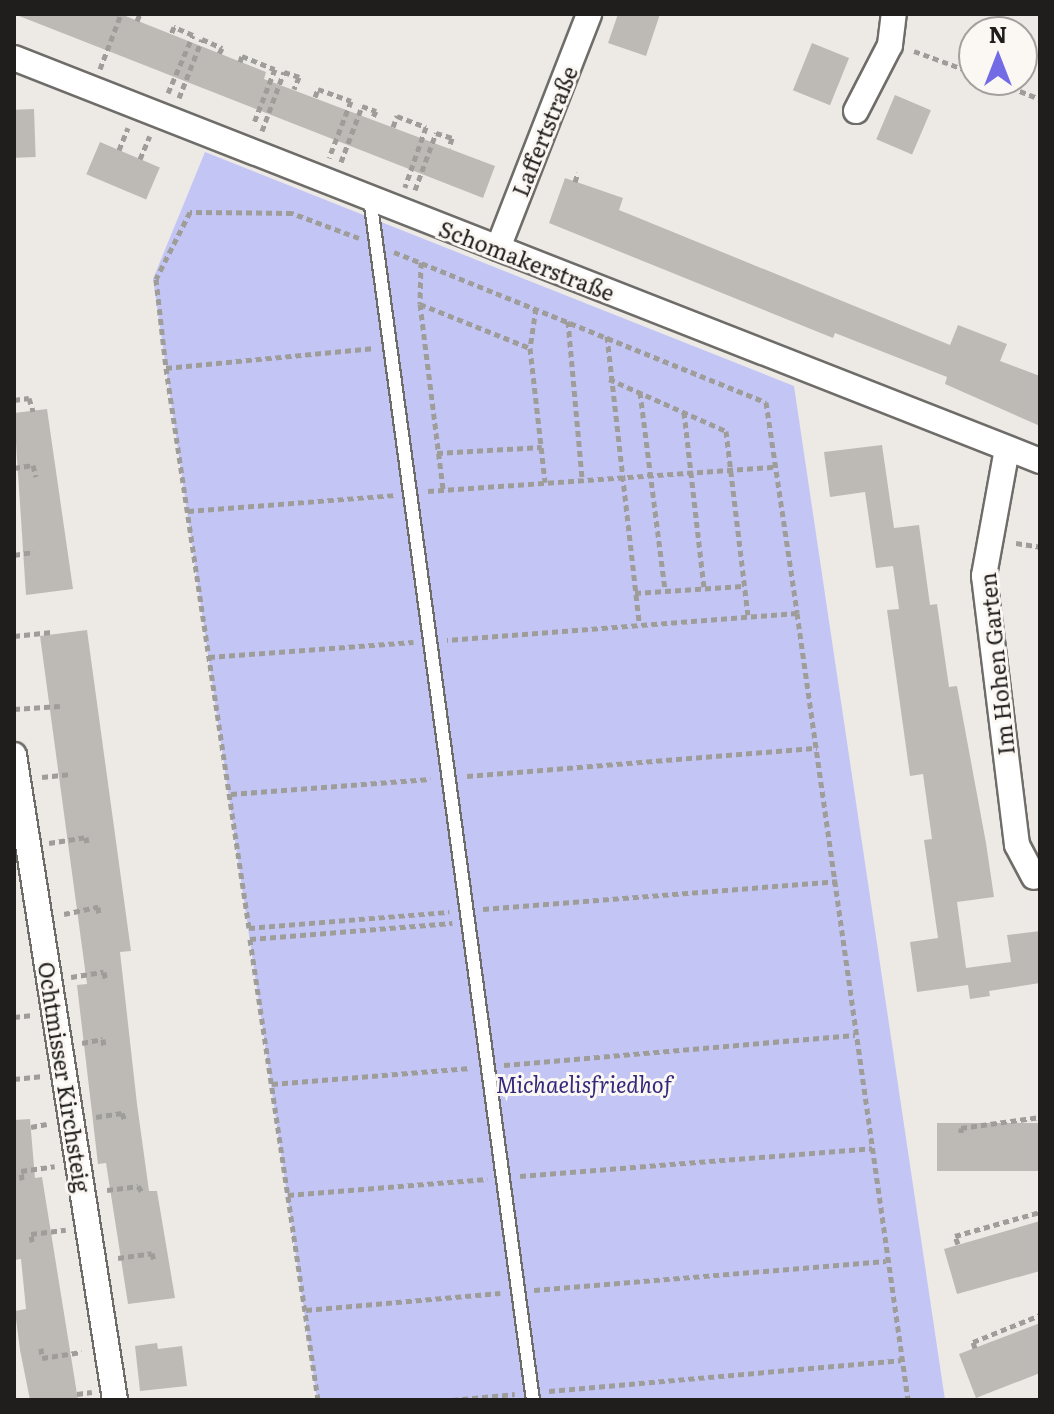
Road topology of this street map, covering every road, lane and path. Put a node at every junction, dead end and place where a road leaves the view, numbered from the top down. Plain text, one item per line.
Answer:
1 (121, 14) edge
2 (589, 14) edge
3 (894, 14) edge
4 (171, 34) dead end
5 (890, 45) junction
6 (219, 54) dead end
7 (14, 58) edge
8 (240, 62) dead end
9 (958, 68) edge
10 (92, 88) junction
11 (294, 89) dead end
12 (315, 97) dead end
13 (856, 111) dead end
14 (165, 117) junction
15 (372, 119) dead end
16 (393, 127) dead end
17 (449, 148) dead end
18 (249, 150) junction
19 (578, 172) dead end
20 (328, 181) junction
21 (575, 182) dead end
22 (370, 198) junction
23 (402, 210) junction
24 (374, 244) junction
25 (498, 248) junction
26 (421, 262) junction
27 (420, 304) junction
28 (536, 308) junction
29 (568, 321) junction
30 (607, 336) junction
31 (387, 347) junction
32 (530, 348) junction
33 (166, 368) junction
34 (609, 379) junction
35 (640, 392) junction
36 (14, 400) edge
37 (33, 411) dead end
38 (684, 412) junction
39 (542, 447) junction
40 (1007, 449) junction
41 (437, 453) junction
42 (1040, 461) edge
43 (775, 467) junction
44 (14, 468) edge
45 (731, 470) junction
46 (691, 472) junction
47 (620, 474) junction
48 (651, 474) junction
49 (36, 477) dead end
50 (582, 479) junction
51 (545, 482) junction
52 (443, 489) junction
53 (409, 494) junction
54 (188, 511) junction
55 (34, 552) dead end
56 (14, 555) edge
57 (743, 586) junction
58 (704, 587) junction
59 (665, 589) junction
60 (635, 593) junction
61 (797, 613) junction
62 (748, 615) junction
63 (639, 622) junction
64 (52, 632) dead end
65 (14, 636) edge
66 (428, 641) junction
67 (209, 657) junction
68 (60, 706) dead end
69 (14, 709) edge
70 (817, 748) junction
71 (14, 755) edge
72 (447, 778) junction
73 (231, 794) junction
74 (87, 843) dead end
75 (29, 847) junction
76 (1034, 877) dead end
77 (837, 881) junction
78 (99, 915) dead end
79 (468, 916) junction
80 (40, 919) junction
81 (50, 980) junction
82 (106, 982) dead end
83 (855, 1035) junction
84 (489, 1066) junction
85 (272, 1084) junction
86 (1040, 1117) edge
87 (72, 1120) junction
88 (125, 1121) dead end
89 (961, 1133) dead end
90 (872, 1148) junction
91 (78, 1163) junction
92 (502, 1177) junction
93 (22, 1180) dead end
94 (142, 1192) dead end
95 (83, 1193) junction
96 (288, 1195) junction
97 (1040, 1212) edge
98 (1012, 1219) junction
99 (985, 1226) junction
100 (88, 1227) junction
101 (1015, 1228) dead end
102 (987, 1236) dead end
103 (32, 1242) dead end
104 (958, 1244) dead end
105 (154, 1261) dead end
106 (886, 1261) junction
107 (94, 1263) junction
108 (519, 1292) junction
109 (306, 1310) junction
110 (1040, 1315) edge
111 (41, 1348) dead end
112 (107, 1348) junction
113 (975, 1348) dead end
114 (901, 1360) junction
115 (533, 1396) edge
116 (115, 1400) edge
117 (318, 1400) edge
118 (452, 1400) edge
119 (908, 1400) edge

1 - 10 path
2 - 25 street, Laffertstraße
3 - 5 street
4 - 14 path
5 - 9 path
5 - 13 street
6 - 14 path
7 - 10 street, Schomakerstraße
8 - 18 path
10 - 14 street, Schomakerstraße
11 - 18 path
12 - 20 path
14 - 18 street, Schomakerstraße
15 - 20 path
16 - 23 path
17 - 23 path
18 - 20 street, Schomakerstraße
19 - 21 path
20 - 22 street, Schomakerstraße
22 - 23 street, Schomakerstraße
22 - 24 lane
23 - 25 street, Schomakerstraße
24 - 26 path
24 - 31 lane
24 - 33 path
25 - 40 street, Schomakerstraße
26 - 27 path
26 - 28 path
27 - 32 path
27 - 41 path
28 - 29 path
28 - 32 path
29 - 30 path
29 - 50 path
30 - 34 path
30 - 43 path
31 - 33 path
31 - 53 lane
32 - 39 path
33 - 54 path
34 - 35 path
34 - 47 path
35 - 38 path
35 - 48 path
36 - 37 path
38 - 45 path
38 - 46 path
39 - 41 path
39 - 51 path
40 - 42 street, Schomakerstraße
40 - 76 street, Im Hohen Garten
41 - 52 path
43 - 45 path
43 - 61 path
44 - 49 path
45 - 46 path
45 - 57 path
46 - 48 path
46 - 58 path
47 - 48 path
47 - 50 path
47 - 60 path
48 - 59 path
50 - 51 path
51 - 52 path
52 - 53 path
53 - 54 path
53 - 66 lane
54 - 67 path
55 - 56 path
57 - 58 path
57 - 62 path
58 - 59 path
59 - 60 path
60 - 63 path
61 - 62 path
61 - 70 path
62 - 63 path
63 - 66 path
64 - 65 path
66 - 67 path
66 - 72 lane
67 - 73 path
68 - 69 path
70 - 72 path
70 - 77 path
71 - 75 street, Ochtmisser Kirchsteig
72 - 73 path
72 - 79 lane
73 - 79 path
74 - 75 path
75 - 80 street, Ochtmisser Kirchsteig
77 - 79 path
77 - 83 path
78 - 80 path
79 - 84 lane
79 - 85 path
80 - 81 street, Ochtmisser Kirchsteig
81 - 82 path
81 - 87 street, Ochtmisser Kirchsteig
83 - 84 path
83 - 90 path
84 - 85 path
84 - 92 lane
85 - 96 path
86 - 89 path
87 - 88 path
87 - 91 street, Ochtmisser Kirchsteig
90 - 92 path
90 - 106 path
91 - 93 path
91 - 95 street, Ochtmisser Kirchsteig
92 - 96 path
92 - 108 lane
94 - 95 path
95 - 100 street, Ochtmisser Kirchsteig
96 - 109 path
97 - 98 path
98 - 99 path
98 - 101 path
99 - 102 path
99 - 104 path
100 - 103 path
100 - 107 street, Ochtmisser Kirchsteig
105 - 107 path
106 - 108 path
106 - 114 path
107 - 112 street, Ochtmisser Kirchsteig
108 - 109 path
108 - 115 lane
109 - 117 path
110 - 113 path
111 - 112 path
112 - 116 street, Ochtmisser Kirchsteig
114 - 115 path
114 - 119 path
115 - 118 path

